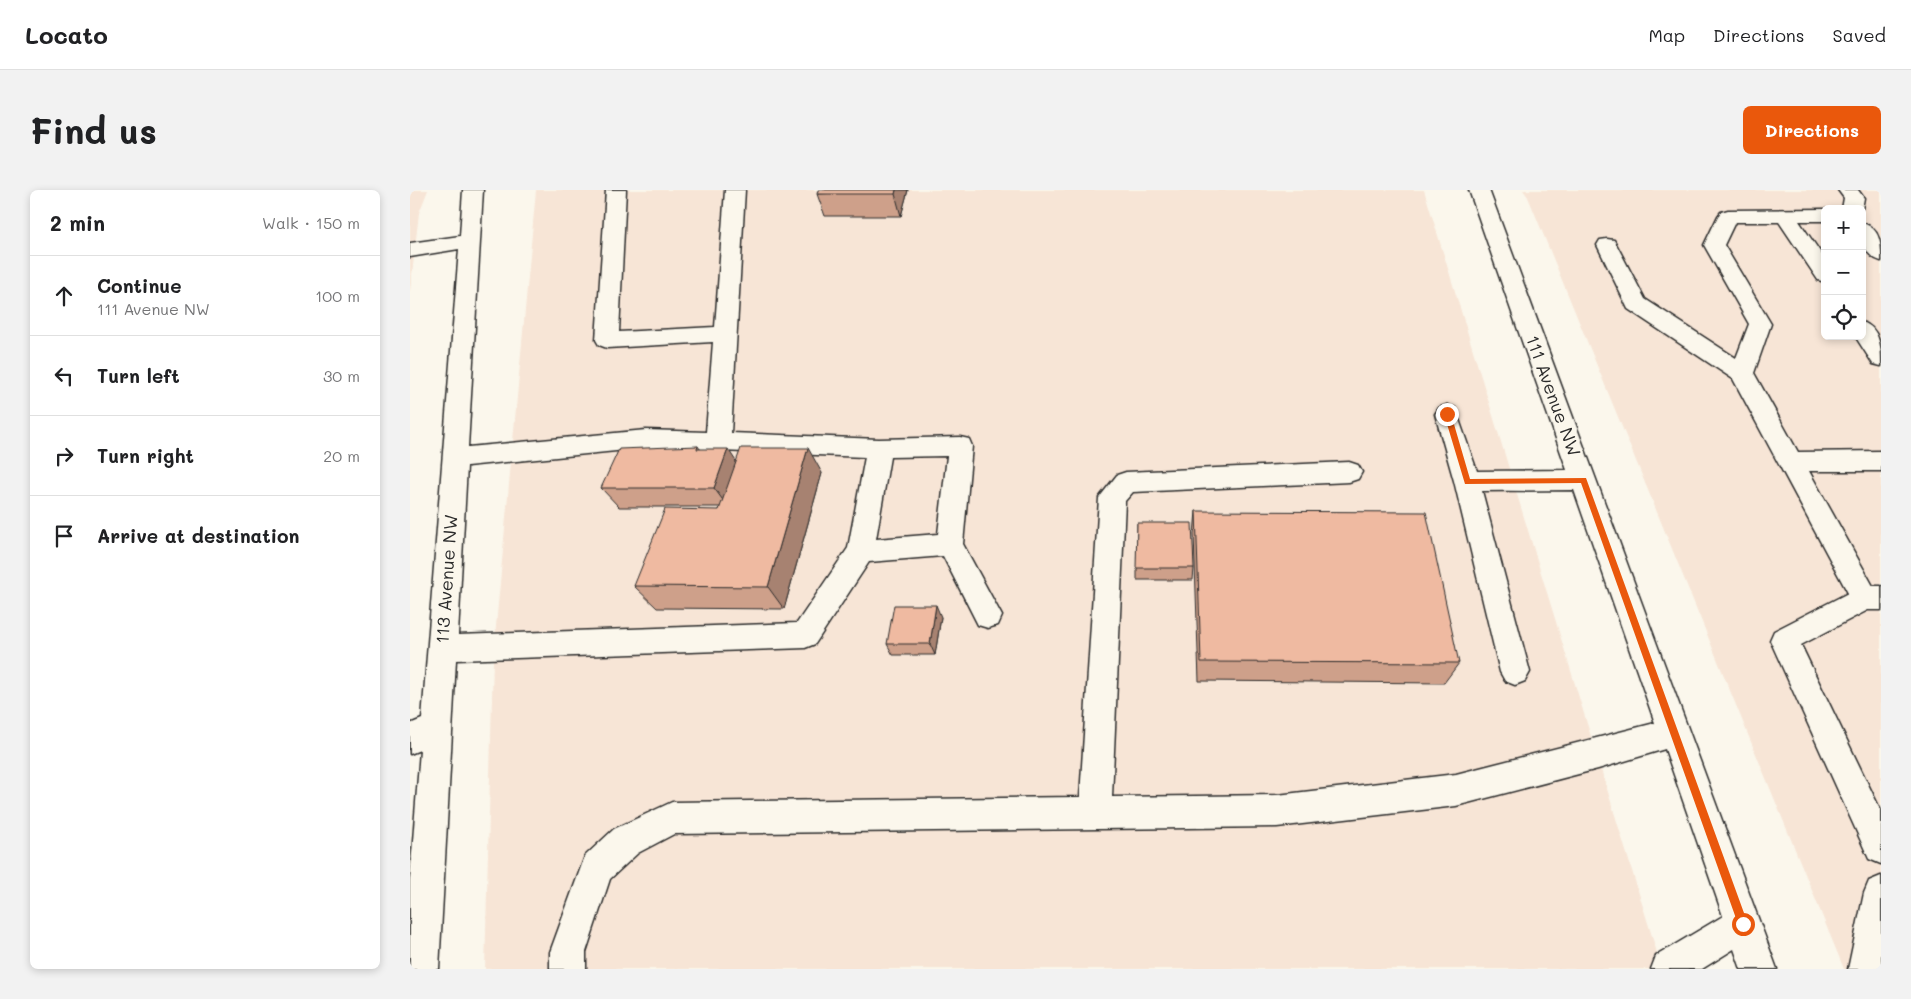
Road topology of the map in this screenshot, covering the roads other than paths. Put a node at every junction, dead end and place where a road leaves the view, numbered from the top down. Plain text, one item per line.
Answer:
1 (473, 190) edge
2 (616, 190) edge
3 (735, 190) edge
4 (1480, 190) edge
5 (1848, 190) edge
6 (1853, 205) edge
7 (1785, 215) junction
8 (1821, 215) edge
9 (470, 241) junction
10 (1607, 245) dead end
11 (410, 250) edge
12 (1821, 269) edge
13 (726, 334) junction
14 (1866, 336) edge
15 (1881, 358) edge
16 (1742, 373) junction
17 (1447, 414) dead end
18 (718, 442) junction
19 (879, 448) junction
20 (455, 458) junction
21 (1881, 461) edge
22 (1790, 462) junction
23 (1349, 472) dead end
24 (1584, 480) junction
25 (1467, 482) junction
26 (950, 544) junction
27 (861, 551) junction
28 (1873, 598) edge
29 (988, 616) dead end
30 (442, 648) junction
31 (1516, 672) dead end
32 (1674, 732) junction
33 (423, 734) edge
34 (1095, 813) junction
35 (1881, 847) edge
36 (1881, 893) edge
37 (1743, 924) junction
38 (420, 969) edge
39 (568, 969) edge
40 (1669, 969) edge
41 (1759, 969) edge
42 (1866, 969) edge

1 - 9 street, 113 Avenue NW
2 - 13 street
3 - 13 street
4 - 24 street, 111 Avenue NW
5 - 6 street
7 - 8 street
7 - 12 street
7 - 16 street
9 - 11 street
9 - 20 street, 113 Avenue NW
10 - 16 street
13 - 18 street
14 - 15 street
16 - 22 street
17 - 25 street
18 - 19 street
18 - 20 street
19 - 26 street
19 - 27 street
20 - 30 street, 113 Avenue NW
21 - 22 street
22 - 28 street
23 - 34 street
24 - 25 street
24 - 32 street, 111 Avenue NW
25 - 31 street
26 - 27 street
26 - 29 street
27 - 30 street
28 - 35 street
30 - 33 street, 113 Avenue NW
32 - 34 street
32 - 37 street, 111 Avenue NW
33 - 38 street, 113 Avenue NW
34 - 39 street
36 - 42 street
37 - 40 street
37 - 41 street, 111 Avenue NW

